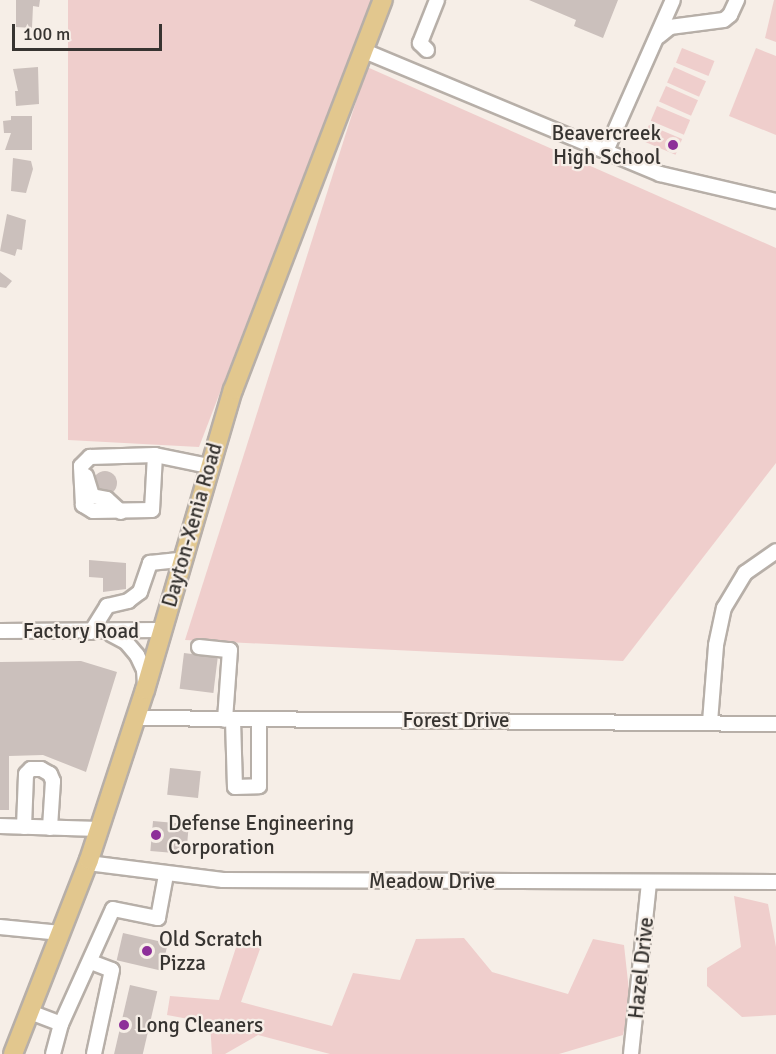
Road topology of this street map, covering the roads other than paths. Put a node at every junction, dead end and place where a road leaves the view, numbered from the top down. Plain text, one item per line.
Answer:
1 (383, 0) edge
2 (437, 0) edge
3 (673, 0) edge
4 (737, 0) edge
5 (656, 39) junction
6 (362, 50) junction
7 (427, 50) dead end
8 (606, 151) junction
9 (776, 201) edge
10 (155, 456) junction
11 (208, 466) junction
12 (776, 551) edge
13 (181, 560) junction
14 (161, 630) junction
15 (0, 631) edge
16 (92, 632) junction
17 (109, 633) junction
18 (199, 647) dead end
19 (145, 690) junction
20 (136, 718) junction
21 (229, 720) junction
22 (259, 720) junction
23 (710, 722) junction
24 (776, 724) edge
25 (0, 826) edge
26 (24, 827) junction
27 (50, 828) junction
28 (99, 830) junction
29 (88, 863) junction
30 (166, 875) junction
31 (649, 882) junction
32 (776, 882) edge
33 (0, 927) edge
34 (61, 933) junction
35 (91, 962) junction
36 (30, 1012) junction
37 (61, 1023) junction
38 (13, 1054) edge
39 (53, 1054) edge
40 (94, 1054) edge
41 (631, 1054) edge

1 - 6 main road, Dayton-Xenia Road
2 - 7 street
3 - 5 street
4 - 5 street
5 - 8 street
6 - 8 street
6 - 11 main road, Dayton-Xenia Road
8 - 9 street
10 - 10 street
10 - 11 street
11 - 13 main road, Dayton-Xenia Road
12 - 23 street
13 - 14 main road, Dayton-Xenia Road
13 - 16 street
14 - 17 street, Factory Road
14 - 19 main road, Dayton-Xenia Road
15 - 16 street, Factory Road
16 - 17 street, Factory Road
17 - 19 street
18 - 21 street
19 - 20 main road, Dayton-Xenia Road
20 - 21 street, Forest Drive
20 - 28 main road, Dayton-Xenia Road
21 - 22 street, Forest Drive
21 - 22 street
22 - 23 street, Forest Drive
23 - 24 street, Forest Drive
25 - 26 street
26 - 27 street
26 - 27 street
27 - 28 street
28 - 29 main road, Dayton-Xenia Road
29 - 30 street, Meadow Drive
29 - 34 main road, Dayton-Xenia Road
30 - 31 street, Meadow Drive
30 - 35 street
31 - 32 street, Meadow Drive
31 - 41 street, Hazel Drive
33 - 34 street
34 - 36 main road, Dayton-Xenia Road
35 - 37 street
35 - 40 street
36 - 37 street
36 - 38 main road, Dayton-Xenia Road
37 - 39 street

